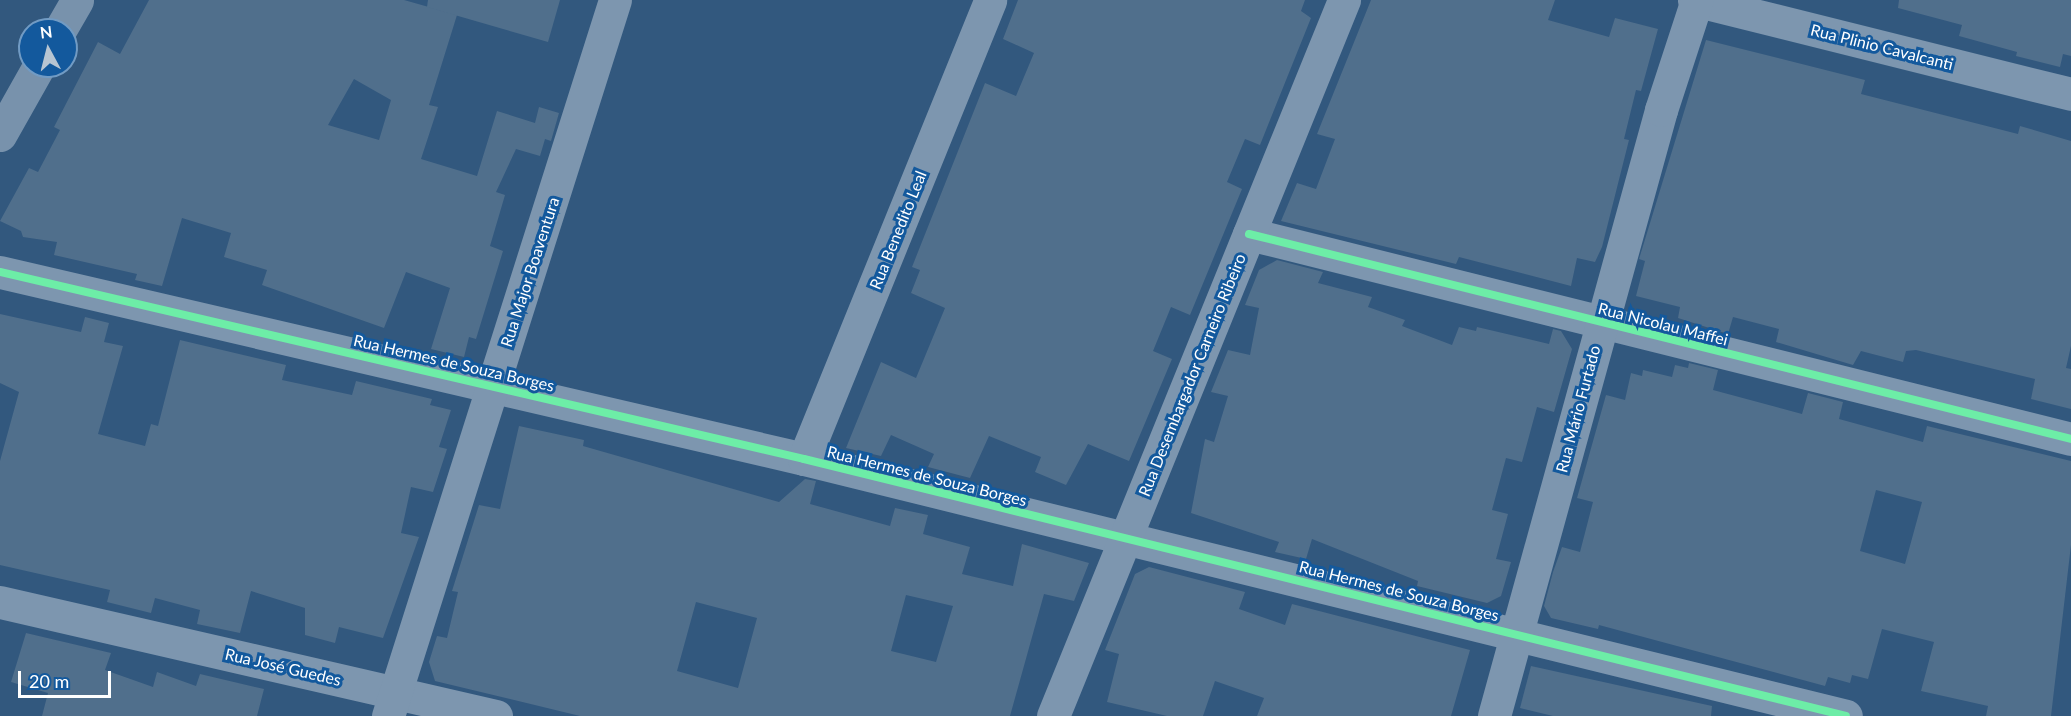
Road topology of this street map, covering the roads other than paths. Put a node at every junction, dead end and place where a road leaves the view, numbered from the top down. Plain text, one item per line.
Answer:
1 (77, 0) edge
2 (615, 0) edge
3 (990, 0) edge
4 (1344, 0) edge
5 (1696, 0) edge
6 (67, 18) edge
7 (32, 78) edge
8 (2071, 94) edge
9 (0, 135) edge
10 (1250, 234) junction
11 (0, 272) edge
12 (1602, 323) junction
13 (494, 385) junction
14 (2071, 439) edge
15 (804, 459) junction
16 (1125, 538) junction
17 (0, 602) edge
18 (1516, 634) junction
19 (392, 704) edge
20 (496, 716) edge
21 (1053, 716) edge
22 (1494, 716) edge
23 (1846, 716) edge

1 - 6 street
2 - 13 street, Rua Major Boaventura
3 - 15 street, Rua Benedito Leal
4 - 10 street, Rua Desembargador Carneiro Ribeiro
5 - 8 street, Rua Plinio Cavalcanti
5 - 12 street, Rua Mário Furtado
7 - 9 street
10 - 12 street, Rua Nicolau Maffei
10 - 16 street, Rua Desembargador Carneiro Ribeiro
11 - 13 street, Rua Hermes de Souza Borges
12 - 14 street, Rua Nicolau Maffei
12 - 18 street, Rua Mário Furtado
13 - 15 street, Rua Hermes de Souza Borges
13 - 19 street, Rua Major Boaventura
15 - 16 street, Rua Hermes de Souza Borges
16 - 18 street, Rua Hermes de Souza Borges
16 - 21 street, Rua Desembargador Carneiro Ribeiro
17 - 19 street, Rua José Guedes
18 - 22 street, Rua Mário Furtado
18 - 23 street, Rua Hermes de Souza Borges
19 - 20 street, Rua José Guedes

